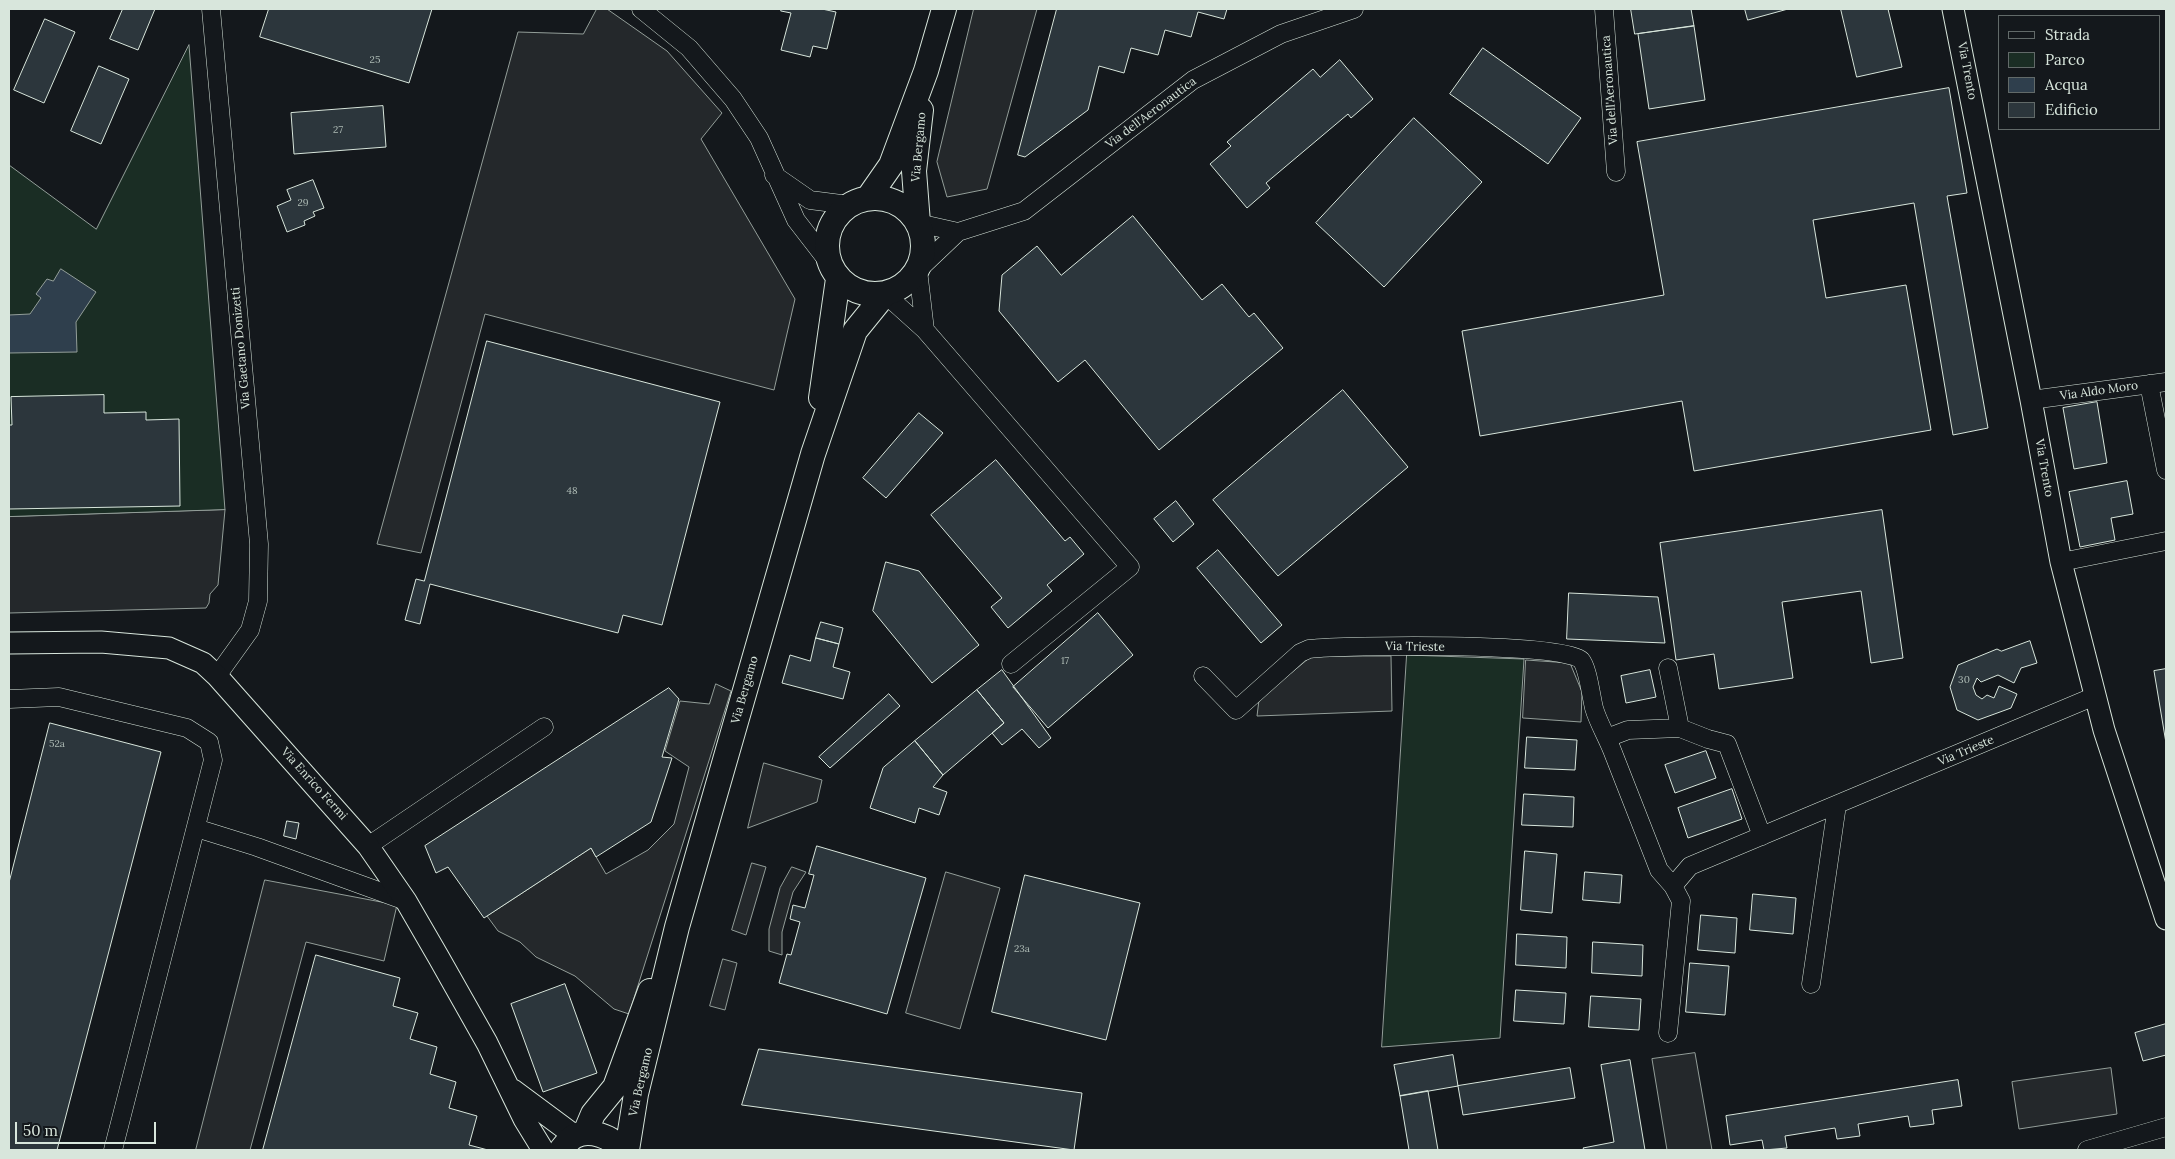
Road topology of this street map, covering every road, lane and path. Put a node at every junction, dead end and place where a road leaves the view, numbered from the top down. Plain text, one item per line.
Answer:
1 (211, 9) edge
2 (641, 9) edge
3 (944, 9) edge
4 (1354, 9) edge
5 (1604, 9) edge
6 (1954, 9) edge
7 (926, 71) junction
8 (1616, 172) dead end
9 (774, 174) junction
10 (859, 201) junction
11 (918, 223) junction
12 (958, 232) junction
13 (918, 270) junction
14 (834, 271) junction
15 (885, 294) junction
16 (925, 330) junction
17 (2158, 383) edge
18 (2031, 400) junction
19 (813, 454) junction
20 (2166, 470) edge
21 (2166, 542) edge
22 (2061, 562) junction
23 (9, 643) edge
24 (1011, 664) dead end
25 (1668, 668) dead end
26 (217, 676) junction
27 (1203, 676) dead end
28 (2095, 696) junction
29 (9, 699) edge
30 (544, 727) dead end
31 (1680, 728) junction
32 (1607, 738) junction
33 (1837, 806) junction
34 (196, 828) junction
35 (1762, 836) junction
36 (368, 846) junction
37 (1673, 886) junction
38 (406, 901) junction
39 (2166, 919) edge
40 (678, 927) junction
41 (1811, 984) dead end
42 (1668, 1033) dead end
43 (509, 1086) junction
44 (2166, 1127) edge
45 (574, 1140) edge
46 (113, 1150) edge
47 (543, 1150) edge
48 (620, 1150) edge
49 (626, 1150) edge
50 (2088, 1150) edge

1 - 26 street, Via Gaetano Donizetti
2 - 9 street
3 - 7 main road, Via Bergamo
4 - 12 street, Via dell'Aeronautica
5 - 8 street, Via dell'Aeronautica
6 - 18 street, Via Trento
7 - 10 main road, Via Bergamo
7 - 11 main road, Via Bergamo
9 - 10 street
9 - 14 street
10 - 11 main road
10 - 14 main road
11 - 12 street
11 - 13 main road
12 - 13 street, Via dell'Aeronautica
13 - 15 main road
13 - 16 street
14 - 15 main road
14 - 19 main road, Via Bergamo
15 - 16 street
15 - 19 main road, Via Bergamo
16 - 24 street
17 - 18 street, Via Aldo Moro
17 - 20 street
18 - 22 street, Via Trento
19 - 40 main road, Via Bergamo
21 - 22 street
22 - 28 street, Via Trento
23 - 26 street, Via Enrico Fermi
25 - 31 street
26 - 36 street, Via Enrico Fermi
27 - 32 street, Via Trieste
28 - 33 street, Via Trieste
28 - 39 street, Via Trento
29 - 34 street
30 - 36 street
31 - 32 street
31 - 35 street
32 - 37 street, Via Trieste
33 - 35 street, Via Trieste
33 - 41 street
34 - 38 street
34 - 46 street
35 - 37 street, Via Trieste
36 - 38 street, Via Enrico Fermi
37 - 42 street, Via Trieste
38 - 43 street, Via Enrico Fermi
40 - 45 main road, Via Bergamo
40 - 49 main road, Via Bergamo
43 - 45 street, Via Enrico Fermi
43 - 47 street, Via Enrico Fermi
44 - 50 street
45 - 48 main road

